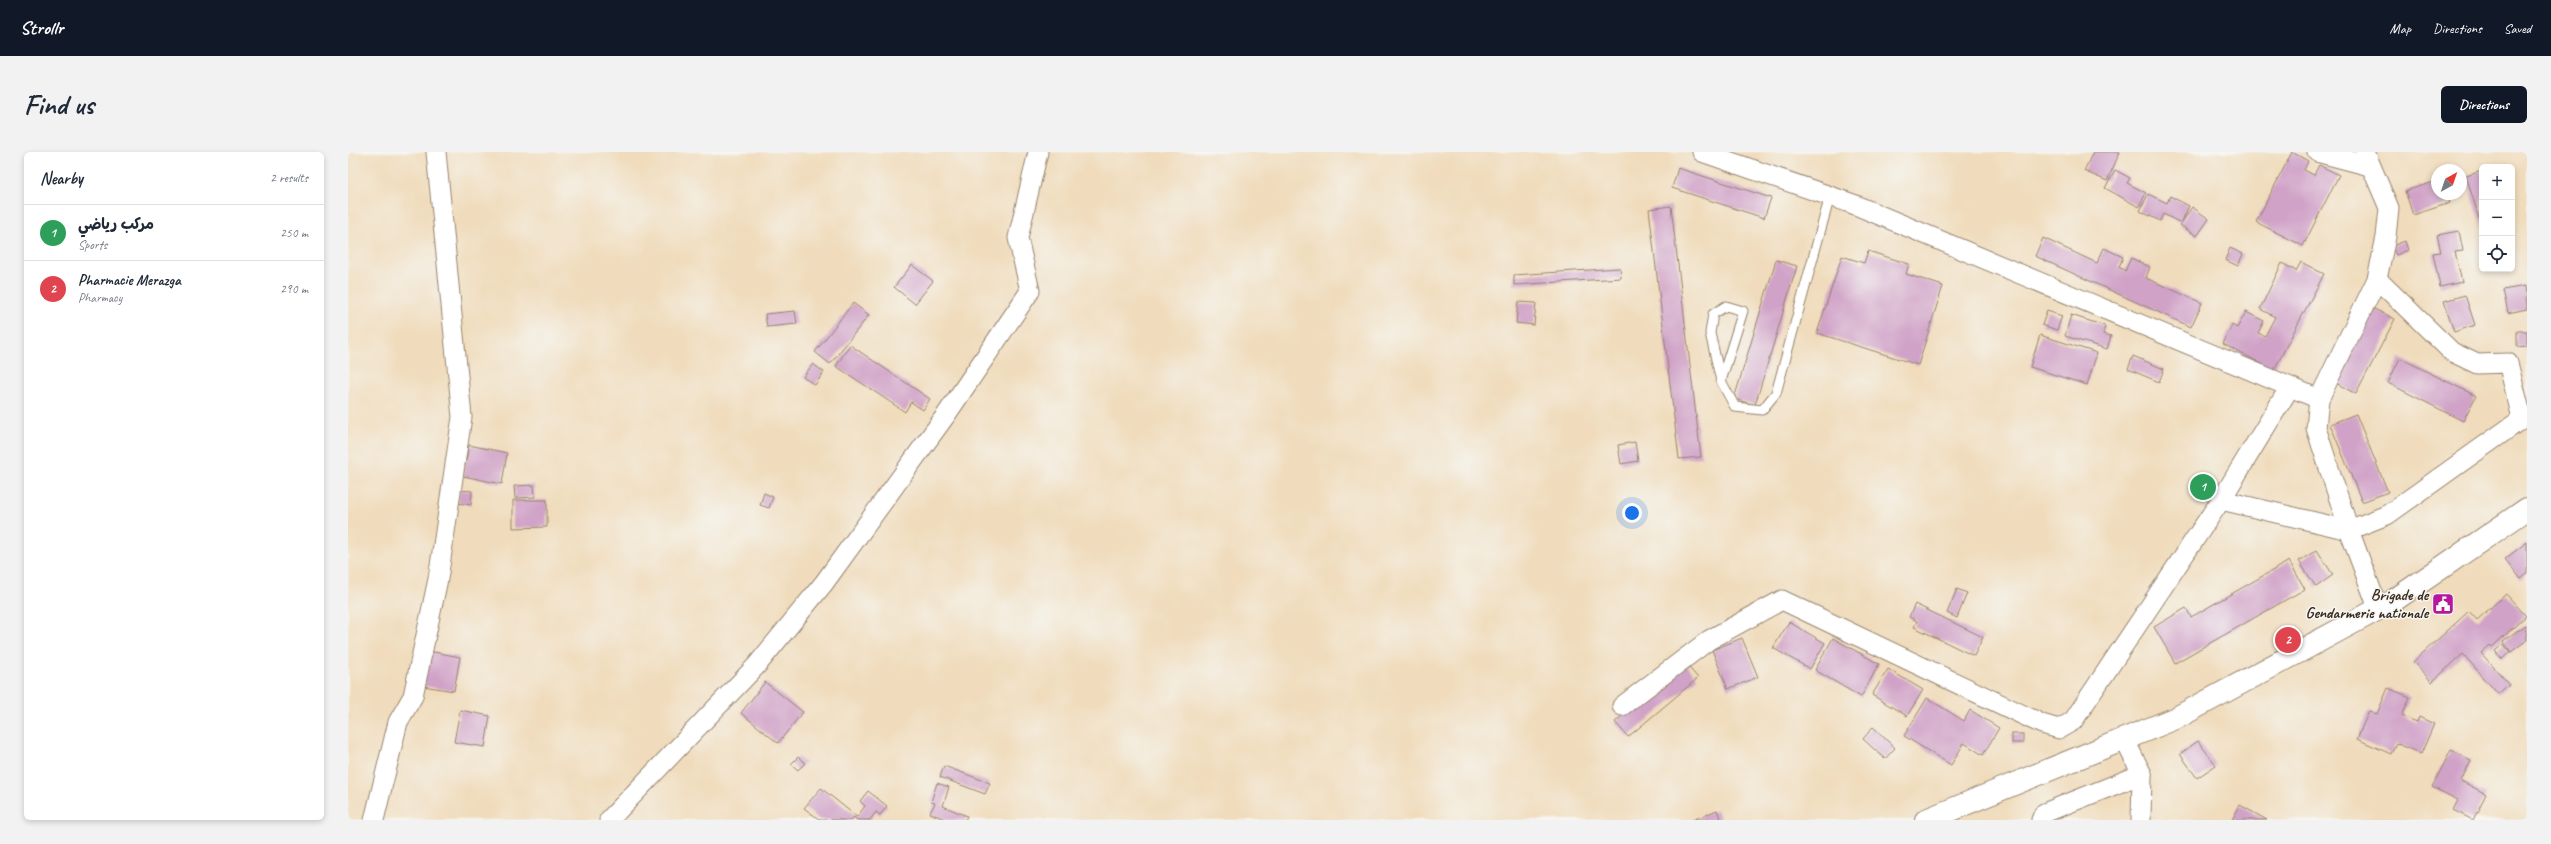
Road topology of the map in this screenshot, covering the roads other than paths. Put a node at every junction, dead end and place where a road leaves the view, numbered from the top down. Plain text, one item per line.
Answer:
1 (436, 152) edge
2 (1038, 152) edge
3 (1702, 152) edge
4 (2317, 152) edge
5 (2368, 159) edge
6 (1830, 196) junction
7 (2377, 279) junction
8 (1721, 381) junction
9 (2290, 387) junction
10 (2319, 399) junction
11 (2221, 500) junction
12 (2527, 509) edge
13 (2349, 530) junction
14 (2378, 608) junction
15 (1622, 706) dead end
16 (2124, 739) junction
17 (2142, 774) junction
18 (374, 820) edge
19 (609, 820) edge
20 (1926, 820) edge
21 (2041, 820) edge
22 (2140, 820) edge

1 - 18 street
2 - 19 street
3 - 6 street
4 - 5 street
5 - 7 street
6 - 8 lane
6 - 9 street
7 - 10 street
7 - 13 street
8 - 8 lane
9 - 10 street
9 - 11 street
10 - 13 street
11 - 13 street
11 - 15 street
12 - 14 main road
13 - 14 street
14 - 16 main road
16 - 17 street
16 - 20 main road
17 - 21 street
17 - 22 street

